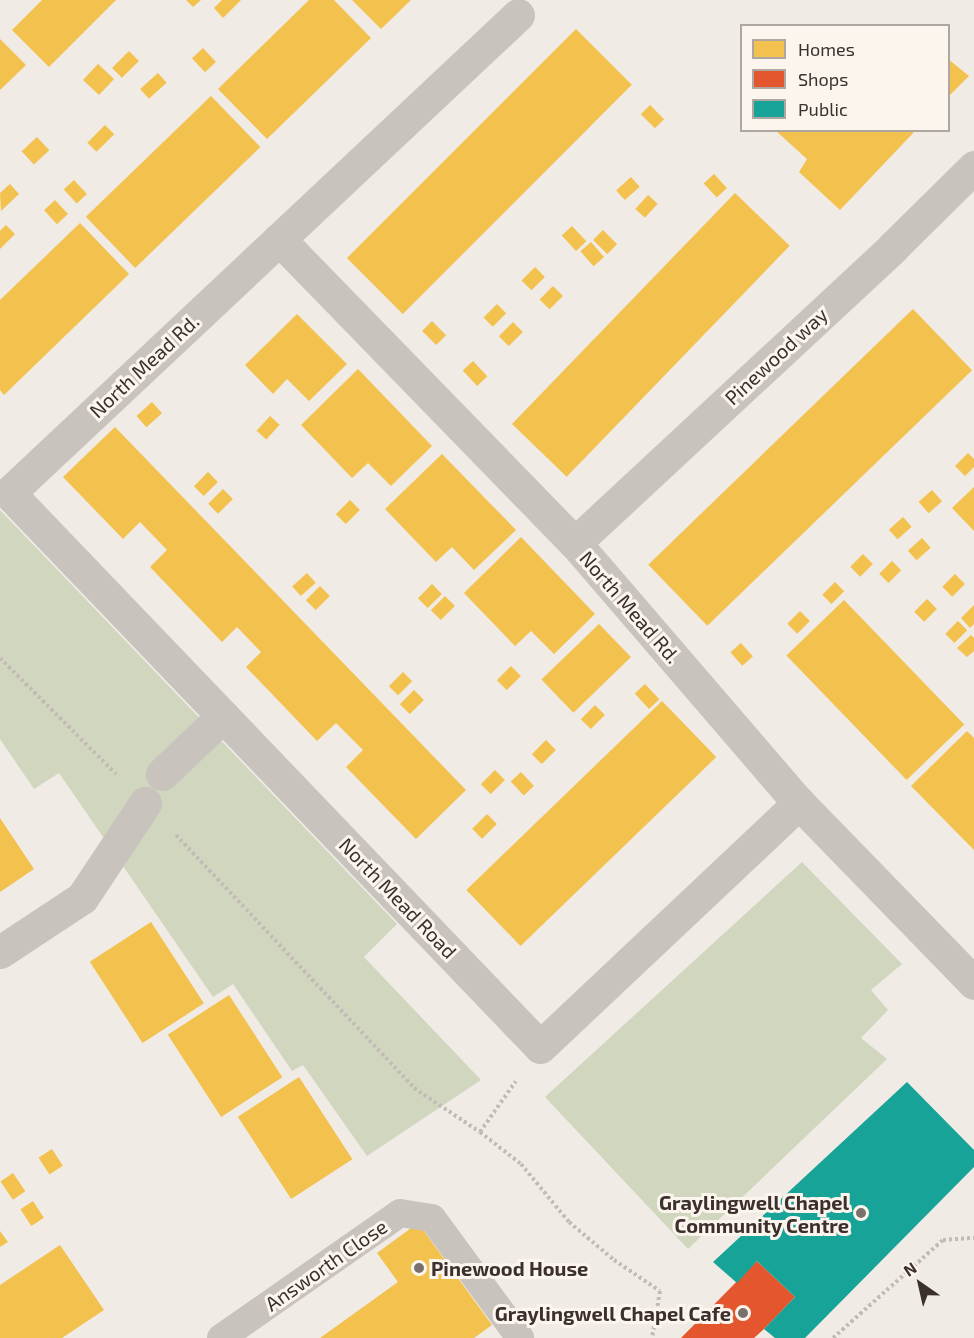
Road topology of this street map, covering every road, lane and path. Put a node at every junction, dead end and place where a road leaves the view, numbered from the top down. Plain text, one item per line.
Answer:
1 (518, 15) dead end
2 (974, 166) edge
3 (279, 239) junction
4 (9, 493) joint
5 (575, 543) junction
6 (0, 658) edge
7 (223, 716) junction
8 (162, 774) dead end
9 (145, 803) junction
10 (799, 803) junction
11 (0, 951) edge
12 (974, 983) edge
13 (540, 1047) junction
14 (480, 1132) junction
15 (974, 1238) edge
16 (221, 1338) edge
17 (520, 1338) edge
18 (652, 1338) edge
19 (833, 1338) edge

1 - 3 street, North Mead Rd.
2 - 5 street, Pinewood way
3 - 4 street, North Mead Rd.
3 - 5 street, North Mead Rd.
4 - 7 street, North Mead Road
5 - 10 street, North Mead Rd.
6 - 9 path
7 - 8 street
7 - 13 street, North Mead Road
9 - 11 street
9 - 14 path
10 - 12 street, North Mead Rd.
10 - 13 street
13 - 14 path
14 - 18 path
15 - 19 path
16 - 17 lane, Answorth Close

